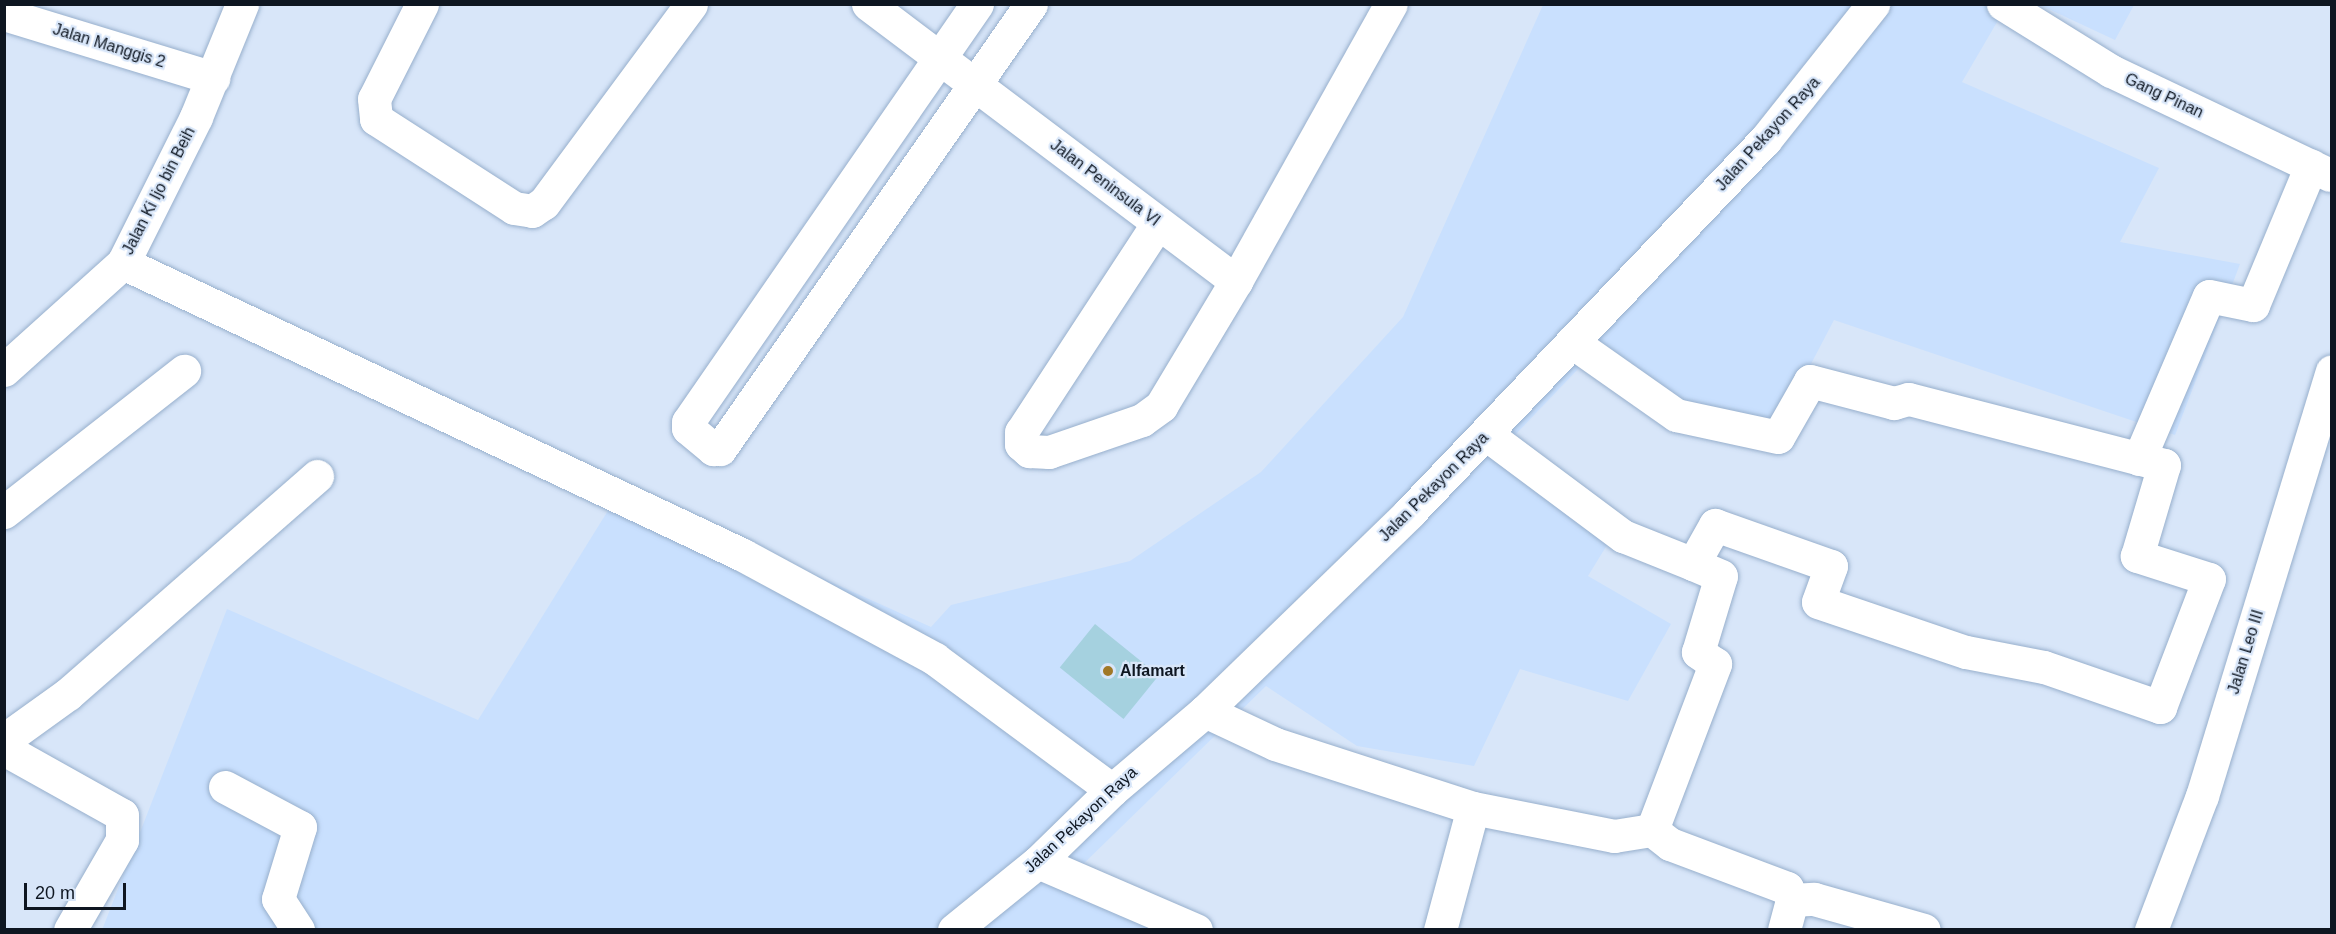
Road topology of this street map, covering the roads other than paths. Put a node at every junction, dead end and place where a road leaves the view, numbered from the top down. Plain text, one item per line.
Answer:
1 (242, 4) edge
2 (422, 4) edge
3 (691, 4) edge
4 (868, 4) edge
5 (977, 4) edge
6 (1031, 4) edge
7 (1391, 4) edge
8 (1873, 4) edge
9 (2003, 4) edge
10 (4, 14) edge
11 (939, 57) junction
12 (213, 78) junction
13 (974, 84) junction
14 (2321, 170) edge
15 (1158, 223) junction
16 (123, 263) junction
17 (1236, 281) junction
18 (1572, 342) junction
19 (4, 370) edge
20 (184, 371) dead end
21 (2331, 371) edge
22 (1486, 434) junction
23 (2139, 459) junction
24 (317, 476) dead end
25 (4, 512) edge
26 (1693, 564) junction
27 (1205, 711) junction
28 (4, 740) edge
29 (4, 749) edge
30 (225, 787) dead end
31 (1112, 790) junction
32 (1473, 808) junction
33 (1652, 830) junction
34 (1038, 862) junction
35 (1788, 915) edge
36 (70, 930) edge
37 (298, 930) edge
38 (954, 930) edge
39 (1196, 930) edge
40 (1440, 930) edge
41 (1924, 930) edge
42 (2151, 930) edge

1 - 12 street, Jalan Ki Ijo bin Beih
2 - 3 street
4 - 11 street, Jalan Peninsula VI
5 - 11 street
6 - 13 street
7 - 17 street
8 - 18 street, Jalan Pekayon Raya
9 - 14 street, Gang Pinan
10 - 12 street, Jalan Manggis 2
11 - 13 street, Jalan Peninsula VI
11 - 13 street
12 - 16 street, Jalan Ki Ijo bin Beih
13 - 15 street, Jalan Peninsula VI
14 - 23 street
15 - 17 street, Jalan Peninsula VI
15 - 17 street
16 - 19 street, Jalan Ki Ijo bin Beih
16 - 31 street
18 - 22 street, Jalan Pekayon Raya
18 - 23 street
20 - 25 street
21 - 42 street, Jalan Leo III
22 - 26 street
22 - 27 street, Jalan Pekayon Raya
23 - 26 street
24 - 28 street
26 - 33 street
27 - 31 street, Jalan Pekayon Raya
27 - 32 street
29 - 36 street
30 - 37 street
31 - 34 street, Jalan Pekayon Raya
32 - 33 street
32 - 40 street
33 - 35 street
34 - 38 street, Jalan Pekayon Raya
34 - 39 street
35 - 41 street

